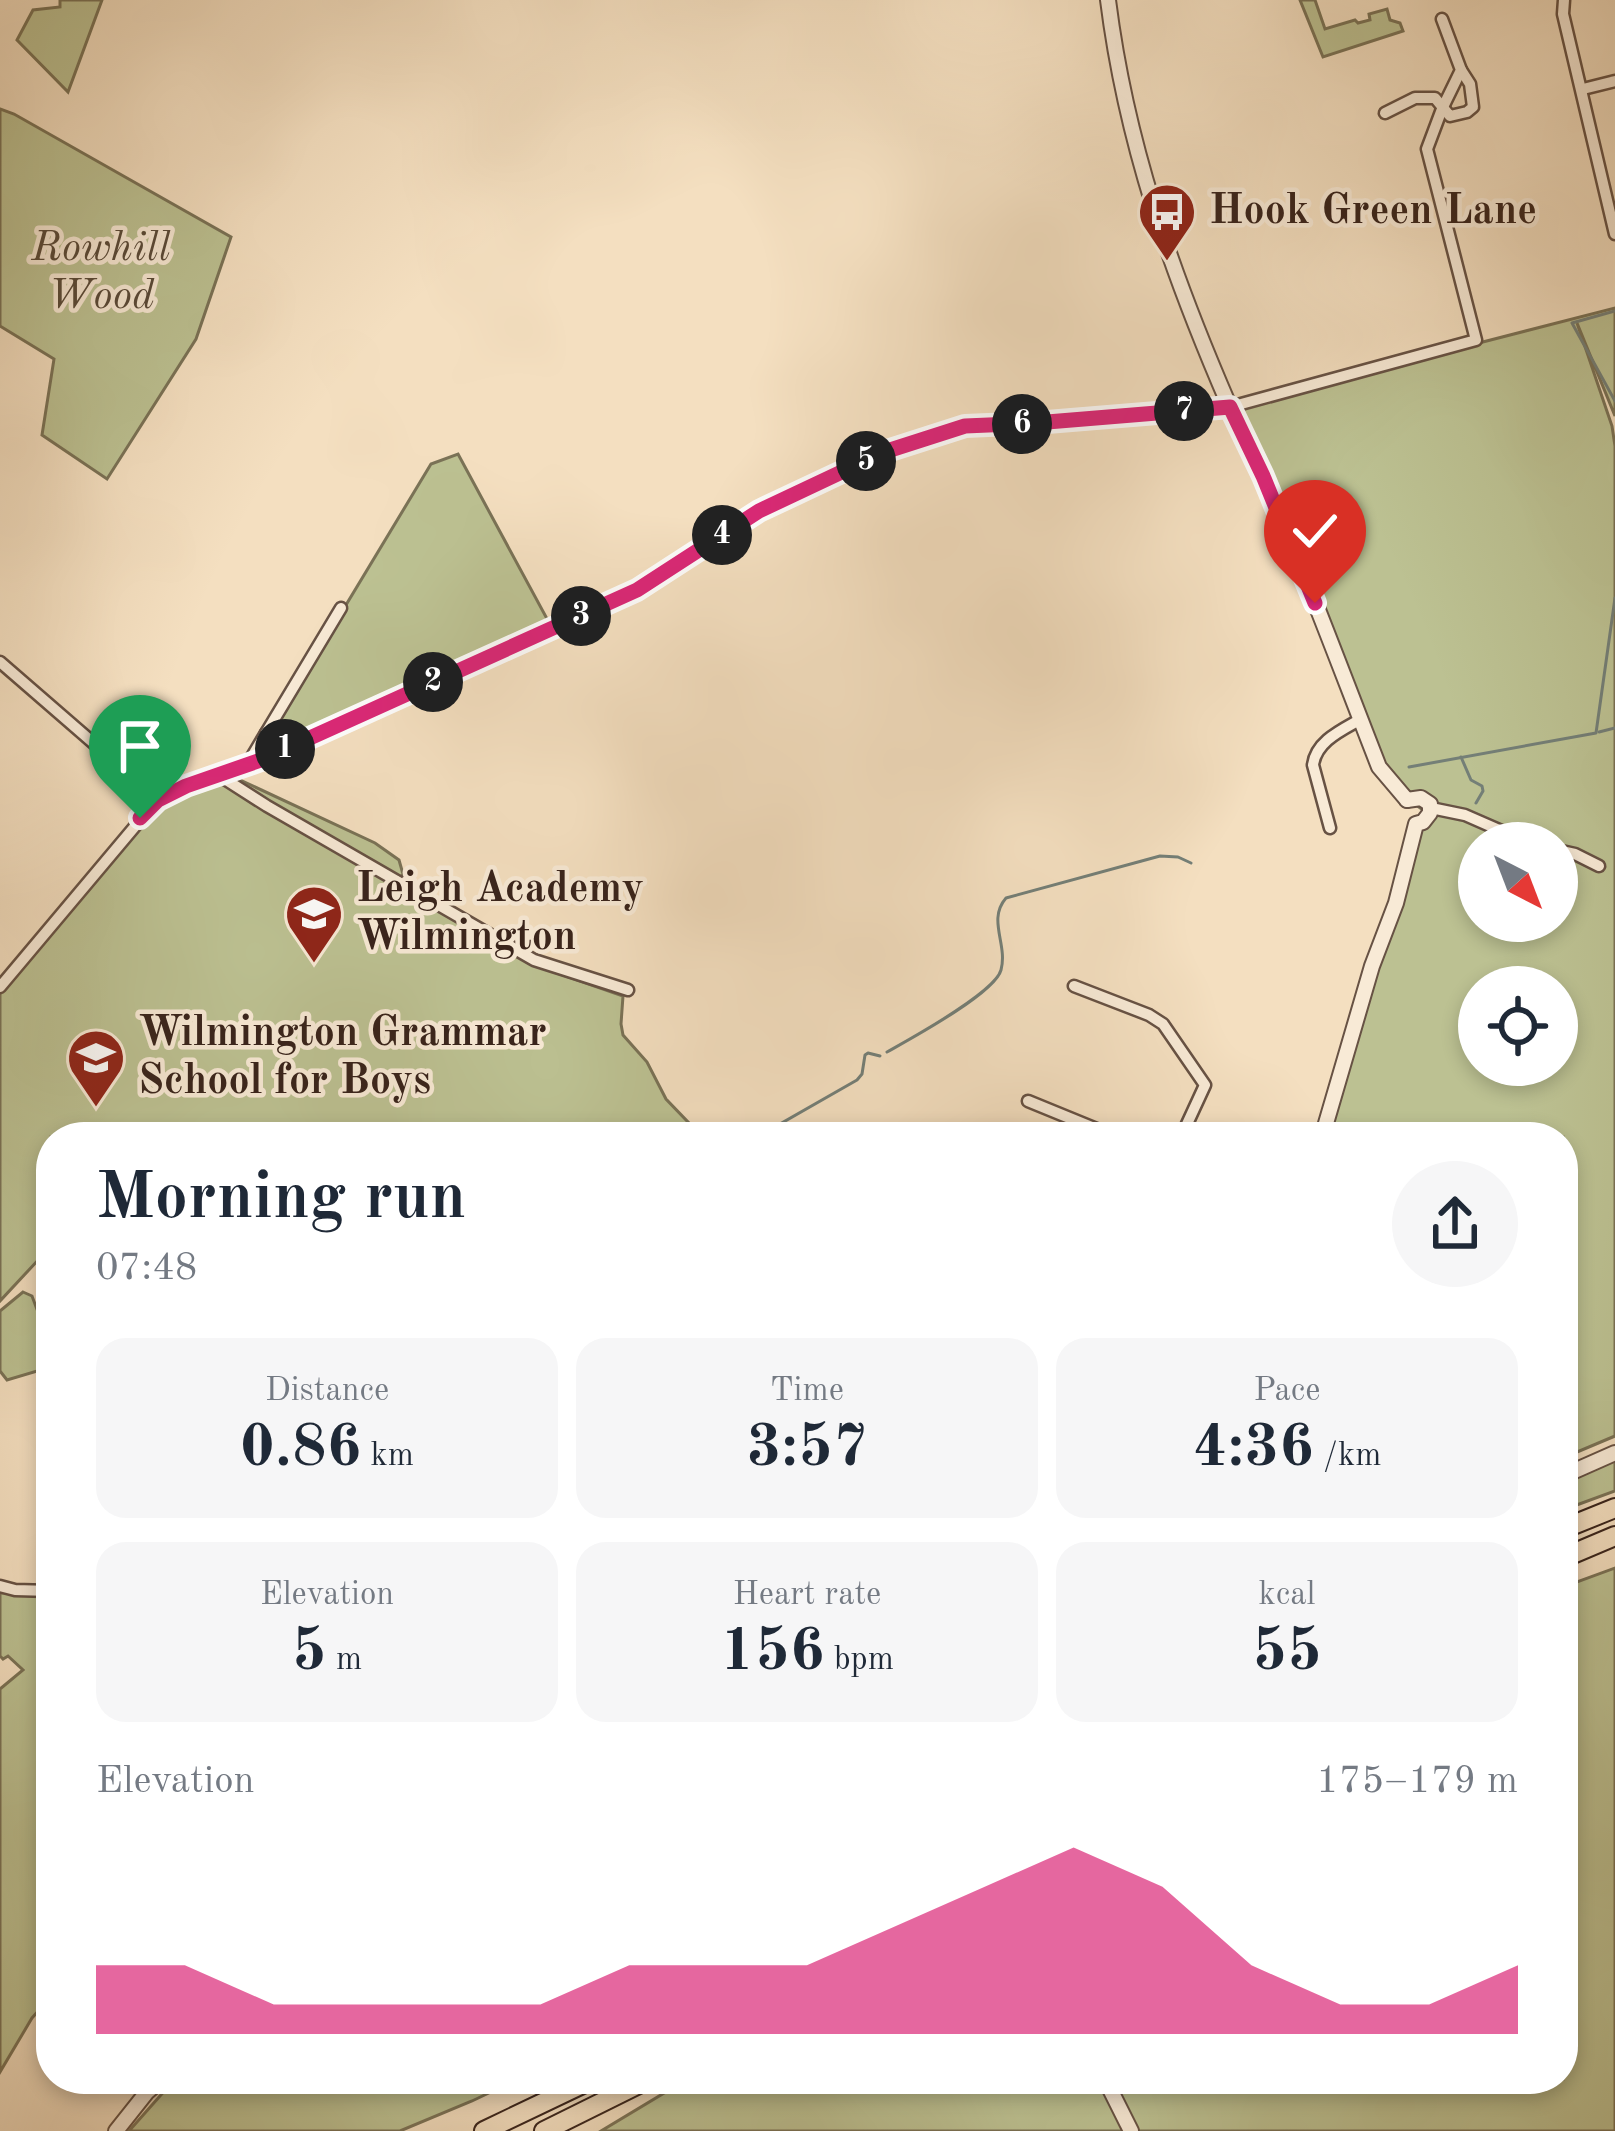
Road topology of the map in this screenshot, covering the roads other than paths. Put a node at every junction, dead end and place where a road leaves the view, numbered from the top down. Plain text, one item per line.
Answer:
1 (1108, 0) edge
2 (1564, 0) edge
3 (1442, 19) dead end
4 (1460, 70) junction
5 (1615, 81) edge
6 (1583, 89) junction
7 (1442, 109) junction
8 (1385, 112) dead end
9 (1615, 234) edge
10 (1230, 407) junction
11 (340, 608) dead end
12 (0, 662) edge
13 (1361, 719) junction
14 (266, 733) junction
15 (282, 750) junction
16 (247, 766) junction
17 (220, 776) junction
18 (158, 800) junction
19 (1407, 800) junction
20 (1431, 808) junction
21 (1481, 822) edge
22 (1416, 824) junction
23 (1330, 828) dead end
24 (1578, 856) edge
25 (1599, 866) dead end
26 (1074, 986) dead end
27 (0, 987) edge
28 (628, 990) dead end
29 (1028, 1101) dead end
30 (1079, 1122) edge
31 (1187, 1122) edge
32 (1326, 1122) edge
33 (1615, 1453) edge
34 (1578, 1469) edge
35 (1615, 1508) edge
36 (1578, 1523) edge
37 (1615, 1541) edge
38 (1578, 1555) edge
39 (0, 1586) edge
40 (36, 1591) edge
41 (144, 2094) edge
42 (562, 2094) edge
43 (619, 2094) edge
44 (1112, 2094) edge
45 (116, 2131) edge
46 (484, 2131) edge
47 (544, 2131) edge
48 (1131, 2131) edge

1 - 10 street
2 - 6 street
3 - 4 street
4 - 7 street
4 - 7 street
5 - 6 street
6 - 9 street
7 - 8 street
7 - 10 street
10 - 13 street
10 - 15 street
11 - 14 street
12 - 18 street
13 - 19 street
13 - 23 street
14 - 15 street
14 - 16 street
15 - 16 street
16 - 17 street
17 - 18 street
17 - 28 street
18 - 27 street
19 - 20 street
19 - 22 street
20 - 21 street
20 - 22 street
22 - 32 street
24 - 25 street
26 - 31 street
29 - 30 street
33 - 34 street
35 - 36 highway
37 - 38 highway
39 - 40 street
41 - 45 street
42 - 46 highway
43 - 47 highway
44 - 48 street

